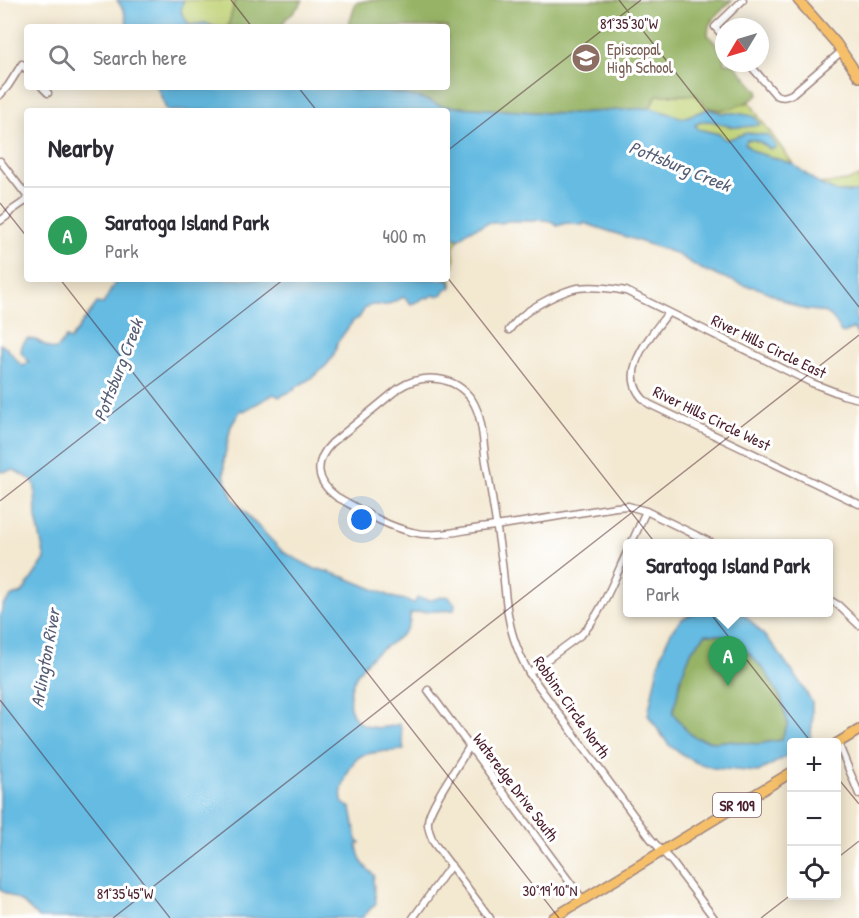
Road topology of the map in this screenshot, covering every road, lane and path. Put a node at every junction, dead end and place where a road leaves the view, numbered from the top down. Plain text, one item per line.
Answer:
1 (743, 0) edge
2 (799, 0) edge
3 (724, 18) edge
4 (842, 51) junction
5 (24, 66) edge
6 (756, 72) edge
7 (859, 77) edge
8 (45, 90) edge
9 (48, 93) dead end
10 (0, 95) edge
11 (0, 161) edge
12 (24, 191) edge
13 (24, 202) edge
14 (0, 221) edge
15 (668, 313) junction
16 (509, 330) dead end
17 (859, 399) edge
18 (859, 504) edge
19 (646, 512) junction
20 (496, 526) junction
21 (633, 539) edge
22 (705, 539) edge
23 (623, 559) edge
24 (833, 602) edge
25 (859, 625) edge
26 (529, 673) junction
27 (428, 690) dead end
28 (859, 730) edge
29 (841, 741) edge
30 (469, 747) junction
31 (841, 753) edge
32 (787, 775) edge
33 (859, 794) edge
34 (662, 851) junction
35 (450, 865) junction
36 (583, 900) junction
37 (413, 918) edge
38 (490, 918) edge
39 (553, 918) edge
40 (714, 918) edge

1 - 3 street
2 - 4 main road
4 - 6 street
4 - 7 main road
5 - 10 street
8 - 9 street
11 - 12 street
13 - 14 street
15 - 16 street, River Hills Circle East
15 - 17 street, River Hills Circle East
15 - 18 street, River Hills Circle West
19 - 20 street
19 - 21 street
19 - 22 street
20 - 20 street
20 - 26 street, Robbins Circle North
23 - 26 street
24 - 25 street
26 - 34 street, Robbins Circle North
27 - 30 street, Wateredge Drive South
28 - 29 main road
30 - 35 street
30 - 36 street, Wateredge Drive South
31 - 33 street
32 - 34 main road, SR 109
34 - 36 main road, SR 109
34 - 40 street, Robbins Circle North
35 - 37 street
35 - 38 street
36 - 39 main road, SR 109

